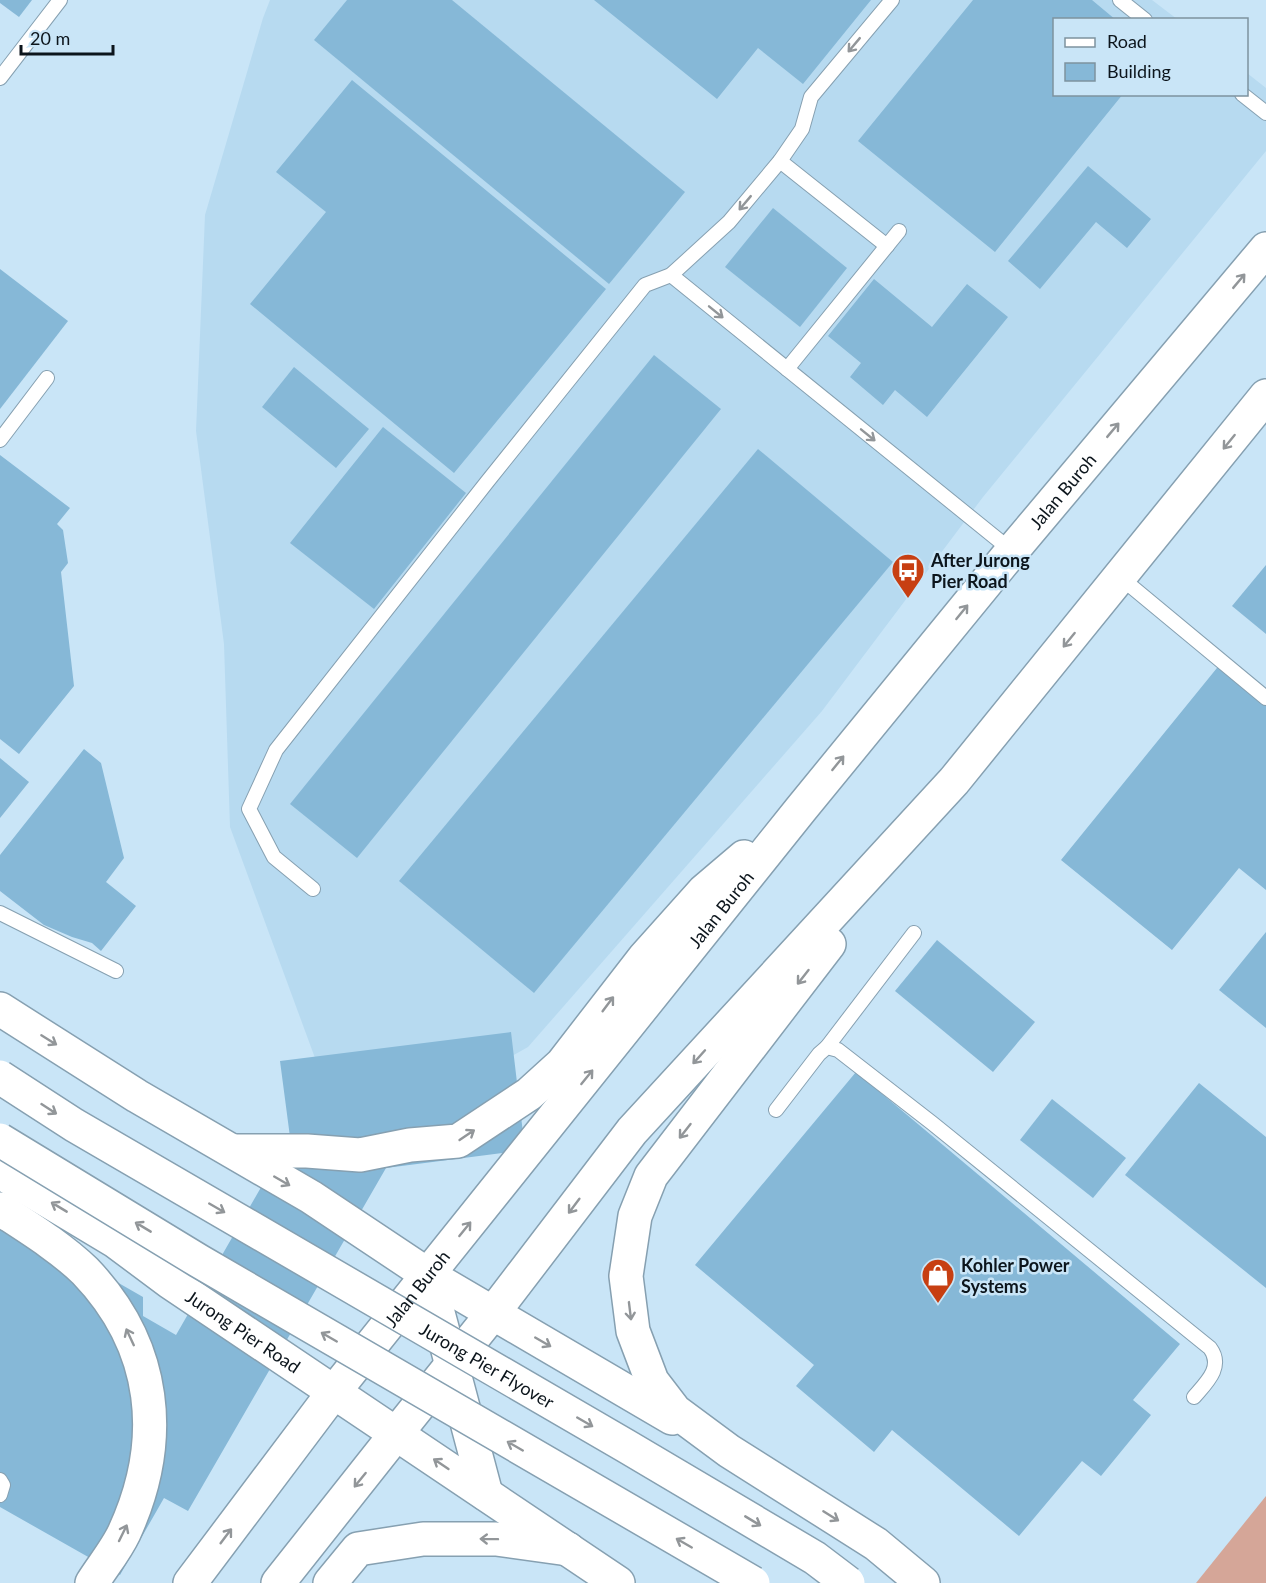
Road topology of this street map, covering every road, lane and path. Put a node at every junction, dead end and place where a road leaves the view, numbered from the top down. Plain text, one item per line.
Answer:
1 (60, 0) edge
2 (892, 0) edge
3 (1120, 0) edge
4 (1142, 18) edge
5 (0, 78) edge
6 (1245, 96) edge
7 (1266, 113) edge
8 (780, 161) junction
9 (899, 231) dead end
10 (887, 246) junction
11 (1266, 249) edge
12 (671, 275) junction
13 (787, 369) junction
14 (47, 378) dead end
15 (1266, 396) edge
16 (0, 440) edge
17 (1012, 551) junction
18 (1120, 577) junction
19 (1266, 698) edge
20 (954, 781) junction
21 (801, 809) junction
22 (314, 889) dead end
23 (0, 913) edge
24 (914, 933) dead end
25 (116, 971) dead end
26 (0, 1009) edge
27 (827, 1047) junction
28 (0, 1077) edge
29 (776, 1110) dead end
30 (0, 1140) edge
31 (232, 1151) junction
32 (0, 1172) edge
33 (0, 1209) edge
34 (428, 1275) junction
35 (493, 1313) junction
36 (451, 1365) junction
37 (333, 1393) junction
38 (1194, 1397) dead end
39 (396, 1434) junction
40 (729, 1451) junction
41 (0, 1480) edge
42 (486, 1494) junction
43 (0, 1495) edge
44 (568, 1549) junction
45 (92, 1583) edge
46 (190, 1583) edge
47 (278, 1583) edge
48 (330, 1583) edge
49 (618, 1583) edge
50 (753, 1583) edge
51 (848, 1583) edge
52 (923, 1583) edge

1 - 5 lane
2 -> 8 lane
3 - 4 lane
6 - 7 lane
8 - 10 lane
8 -> 12 lane
9 - 10 lane
10 - 13 lane
17 -> 11 main road, Jalan Buroh
12 -> 13 lane
12 - 22 lane
13 -> 17 lane
14 - 16 lane
15 -> 18 main road
21 -> 17 main road, Jalan Buroh
18 - 19 lane
18 -> 20 main road
20 -> 35 main road
20 -> 40 main road
31 -> 21 main road
34 -> 21 main road, Jalan Buroh
23 - 25 lane
24 - 27 lane
26 -> 31 main road
27 - 29 lane
27 - 38 lane
28 -> 51 main road, Jurong Pier Flyover, bridge
50 -> 30 main road, bridge
31 -> 34 main road
37 -> 32 main road, Jurong Pier Road
45 -> 33 main road
34 - 35 main road
34 - 36 main road
34 - 37 main road, Jalan Buroh
35 - 36 main road
35 -> 40 main road
36 - 39 main road
36 - 42 main road
37 - 39 main road, Jurong Pier Road
46 -> 37 main road, Jalan Buroh
42 -> 39 main road, Jurong Pier Road
39 -> 47 main road
40 -> 52 main road
41 - 43 lane
42 - 44 main road, Jurong Pier Road
44 -> 48 main road
44 - 49 main road, Jurong Pier Road

